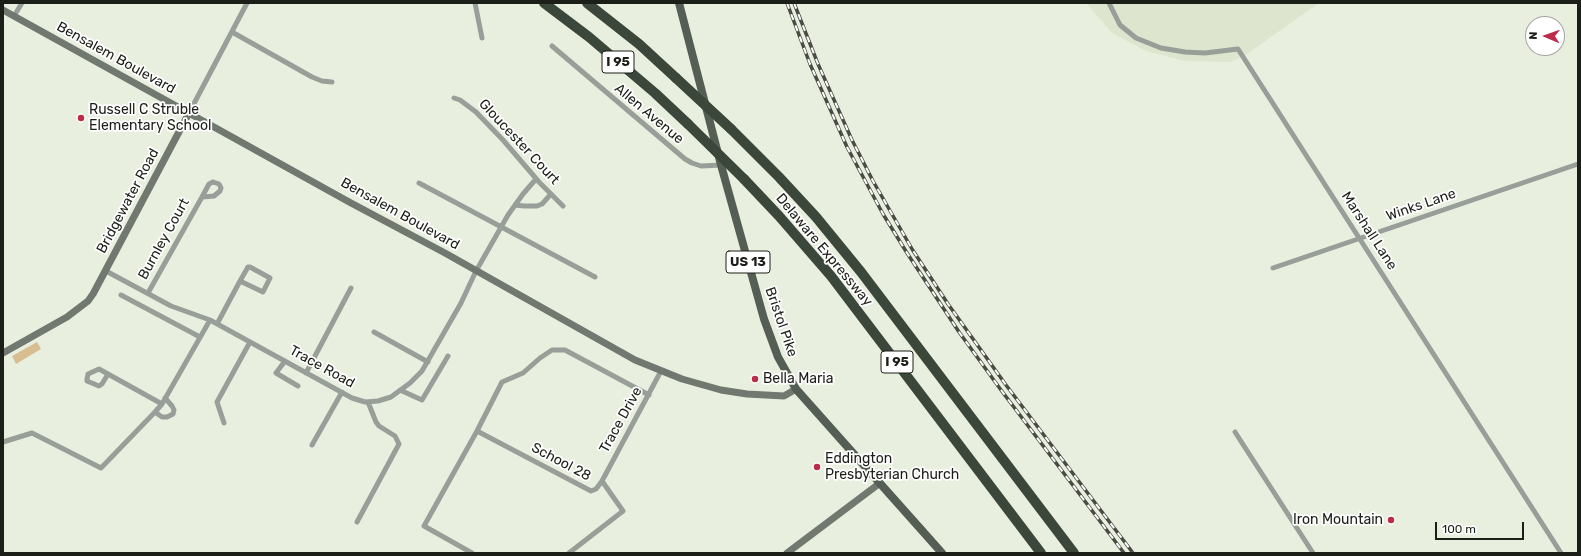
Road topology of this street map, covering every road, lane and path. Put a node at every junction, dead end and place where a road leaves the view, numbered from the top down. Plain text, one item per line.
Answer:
1 (22, 3) edge
2 (247, 3) edge
3 (475, 3) edge
4 (544, 3) edge
5 (587, 3) edge
6 (679, 3) edge
7 (1109, 3) edge
8 (3, 10) edge
9 (14, 16) junction
10 (232, 32) junction
11 (482, 38) dead end
12 (552, 46) dead end
13 (332, 82) dead end
14 (454, 98) dead end
15 (189, 113) junction
16 (1578, 164) edge
17 (721, 165) junction
18 (536, 179) junction
19 (420, 183) dead end
20 (551, 194) junction
21 (202, 197) dead end
22 (515, 204) junction
23 (563, 206) dead end
24 (501, 227) junction
25 (1360, 238) junction
26 (1272, 268) dead end
27 (106, 271) junction
28 (476, 271) junction
29 (595, 277) dead end
30 (240, 281) junction
31 (351, 288) dead end
32 (148, 294) junction
33 (121, 295) dead end
34 (210, 320) junction
35 (217, 324) junction
36 (374, 332) dead end
37 (200, 337) junction
38 (250, 342) junction
39 (3, 352) edge
40 (448, 356) dead end
41 (285, 361) junction
42 (428, 362) junction
43 (661, 371) junction
44 (306, 373) junction
45 (108, 374) dead end
46 (298, 386) dead end
47 (796, 389) junction
48 (400, 390) junction
49 (342, 392) junction
50 (649, 395) junction
51 (165, 398) junction
52 (368, 402) junction
53 (162, 404) junction
54 (155, 412) junction
55 (224, 423) dead end
56 (477, 431) junction
57 (1235, 432) dead end
58 (3, 442) edge
59 (312, 445) dead end
60 (602, 481) junction
61 (880, 483) junction
62 (357, 522) dead end
63 (939, 552) edge
64 (472, 553) edge
65 (569, 553) edge
66 (787, 553) edge
67 (1041, 553) edge
68 (1074, 553) edge
69 (1313, 553) edge
70 (1561, 553) edge

1 - 9 street
2 - 10 street, Bridgewater Road
3 - 11 street
4 - 67 highway, Delaware Expressway / I 95, bridge
5 - 68 highway, Delaware Expressway / I 95, bridge
6 - 17 main road, Bristol Pike / US 13
7 - 25 street, Marshall Lane
8 - 9 main road, Bensalem Boulevard
9 - 15 main road, Bensalem Boulevard
10 - 13 street
10 - 15 street, Bridgewater Road
12 - 17 street, Allen Avenue
14 - 18 street, Gloucester Court
15 - 27 main road, Bridgewater Road
15 - 28 main road, Bensalem Boulevard
16 - 25 street, Winks Lane
17 - 47 main road, Bristol Pike / US 13
18 - 20 street, Gloucester Court
18 - 22 street, Trace Road
19 - 24 street
20 - 22 street
20 - 23 street, Gloucester Court
21 - 32 street, Burnley Court
22 - 24 street, Trace Road
24 - 28 street, Trace Road
24 - 29 street
25 - 26 street, Winks Lane
25 - 70 street, Marshall Lane
27 - 32 street, Trace Road
27 - 39 main road, Bridgewater Road
28 - 42 street, Trace Road
28 - 43 main road, Bensalem Boulevard
30 - 30 street
30 - 35 street
31 - 44 street
32 - 34 street, Trace Road
33 - 37 street
34 - 35 street, Trace Road
34 - 37 street
35 - 38 street, Trace Road
36 - 42 street
37 - 51 street
38 - 41 street, Trace Road
38 - 55 street
40 - 48 street
41 - 44 street, Trace Road
41 - 46 street
42 - 48 street, Trace Road
43 - 47 main road, Bensalem Boulevard
43 - 50 street, Trace Drive
44 - 49 street, Trace Road
45 - 53 street
47 - 61 main road, Bristol Pike / US 13
48 - 52 street, Trace Road
49 - 52 street, Trace Road
49 - 59 street
50 - 56 street
50 - 60 street, Trace Drive
51 - 53 street
51 - 54 street
52 - 62 street
53 - 54 street
54 - 58 street
56 - 60 street, School 28
56 - 64 street
57 - 69 street
60 - 65 street, School 28
61 - 63 main road, Bristol Pike / US 13
61 - 66 main road

